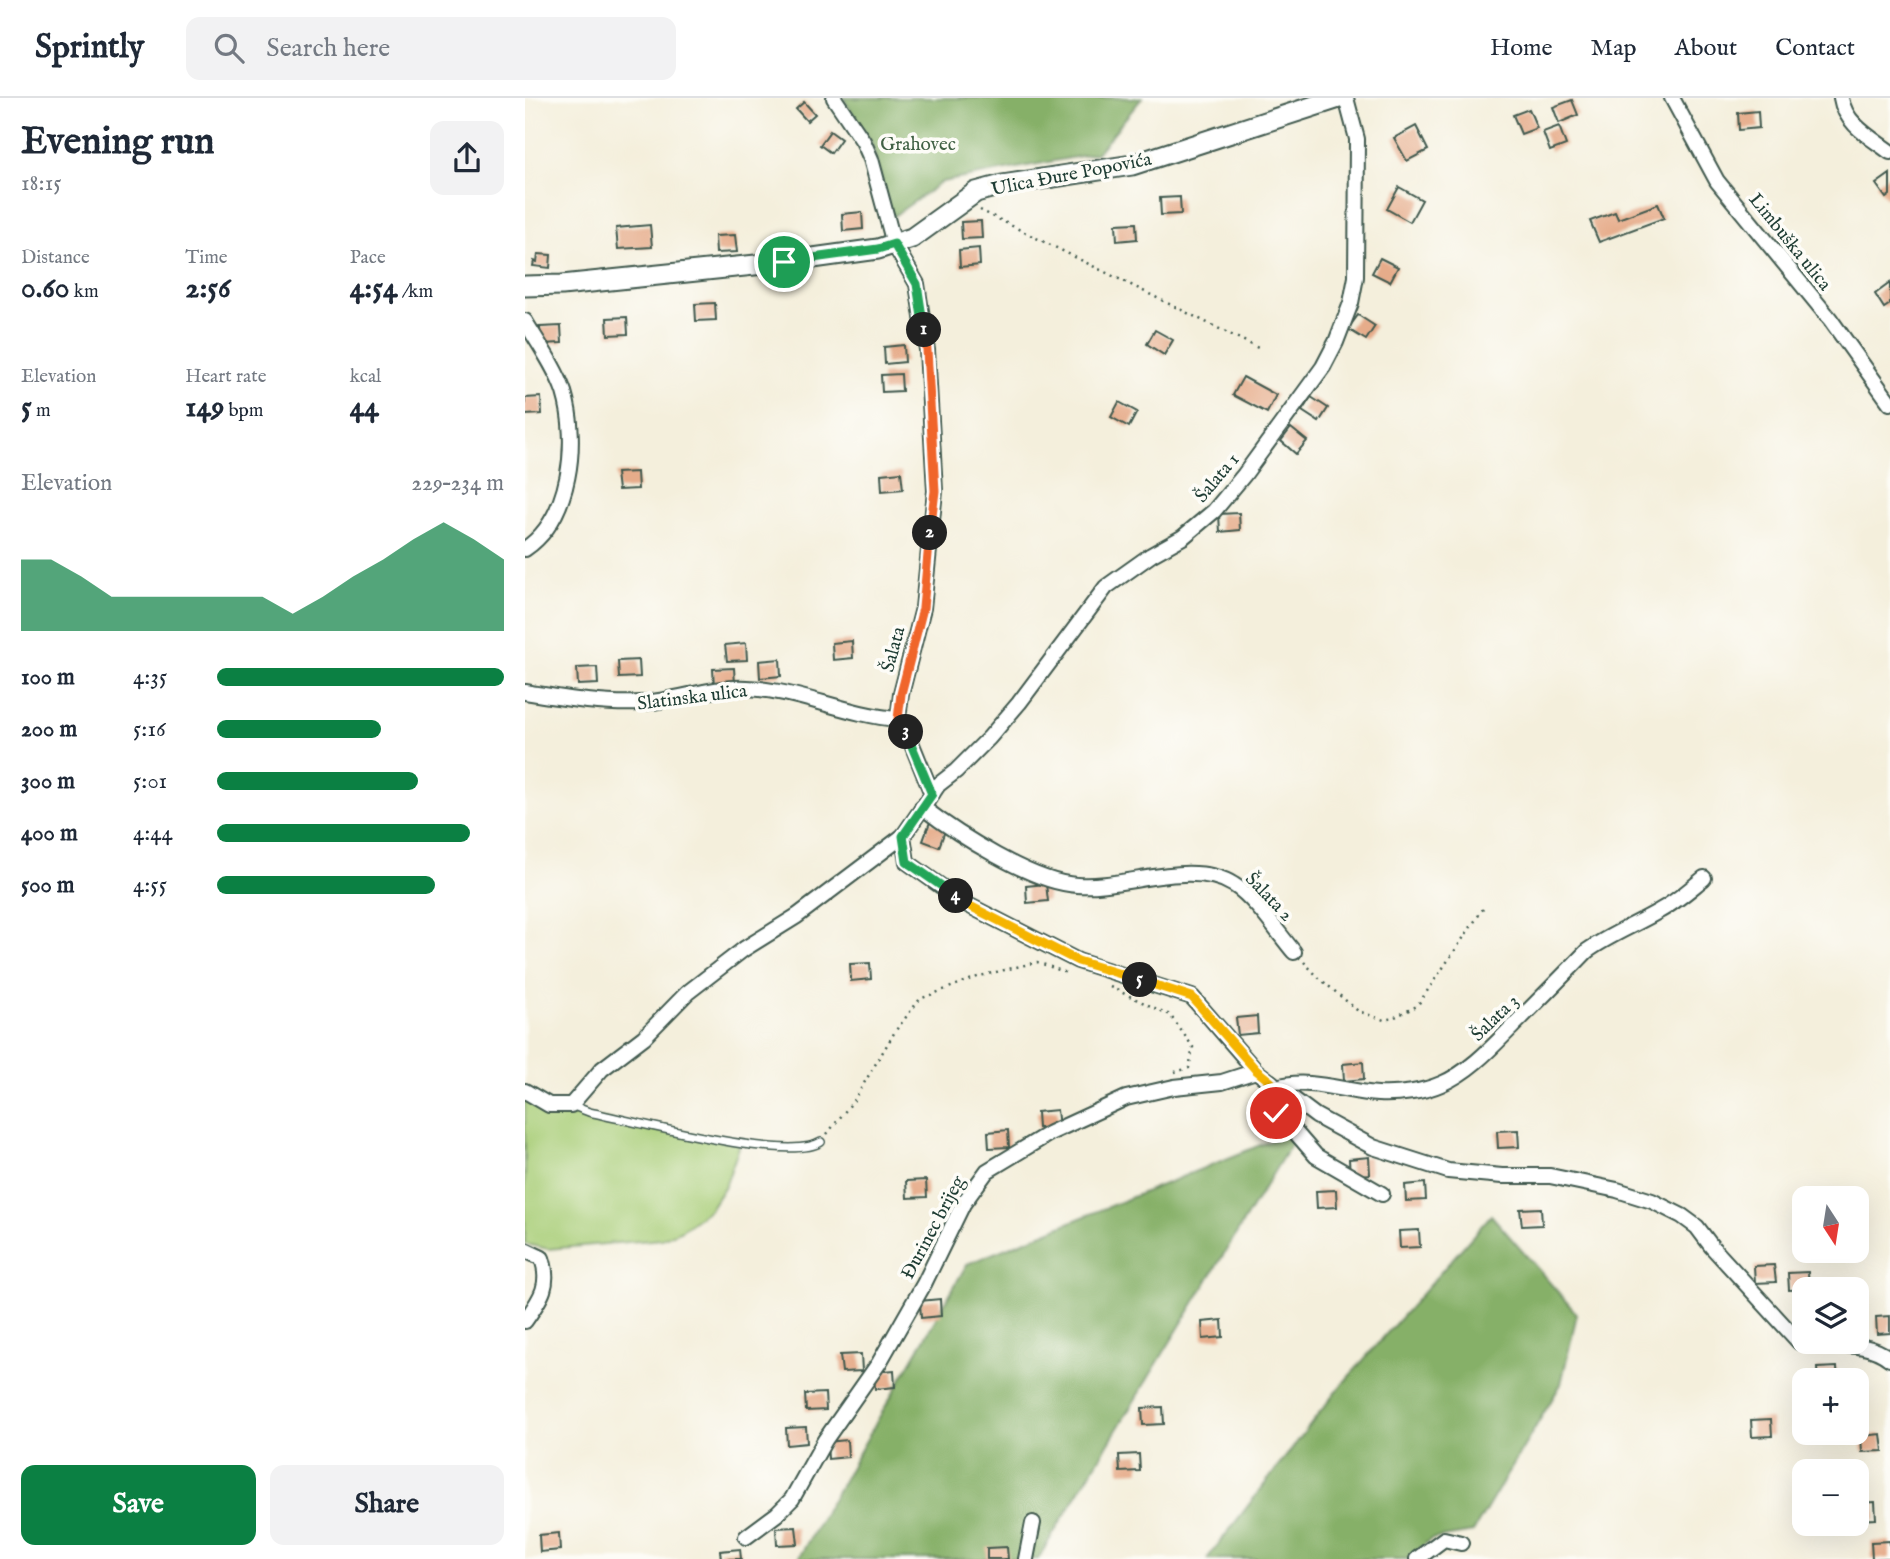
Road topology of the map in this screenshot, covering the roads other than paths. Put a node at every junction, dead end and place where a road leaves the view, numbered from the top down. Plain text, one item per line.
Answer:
1 (834, 98) edge
2 (1339, 98) edge
3 (1346, 98) edge
4 (1672, 98) edge
5 (1841, 98) edge
6 (1890, 152) edge
7 (894, 244) junction
8 (525, 286) edge
9 (525, 321) edge
10 (1890, 402) edge
11 (525, 549) edge
12 (525, 692) edge
13 (898, 719) junction
14 (932, 794) junction
15 (922, 807) junction
16 (903, 836) junction
17 (1704, 878) dead end
18 (1294, 952) road end
19 (1256, 1070) junction
20 (1274, 1084) junction
21 (525, 1091) edge
22 (571, 1105) junction
23 (821, 1142) road end
24 (1382, 1195) dead end
25 (525, 1250) edge
26 (525, 1321) edge
27 (1890, 1359) edge
28 (1033, 1523) dead end
29 (746, 1537) dead end
30 (1461, 1544) dead end
31 (1026, 1559) edge
32 (1417, 1559) edge

1 - 7 street, Šalata
2 - 7 street, Ulica Đure Popovića
3 - 14 street, Šalata 1
4 - 10 street, Limbuška ulica
5 - 6 street
7 - 8 street
7 - 13 street, Šalata
9 - 11 street
12 - 13 street, Slatinska ulica
13 - 14 street
14 - 15 street
15 - 16 street
15 - 18 street, Šalata 2
16 - 19 street
16 - 22 street
17 - 20 street, Šalata 3
19 - 20 street
19 - 29 street, Đurinec brijeg
20 - 24 street
20 - 27 street
21 - 22 street
22 - 23 lane
25 - 26 street
28 - 31 street
30 - 32 street

